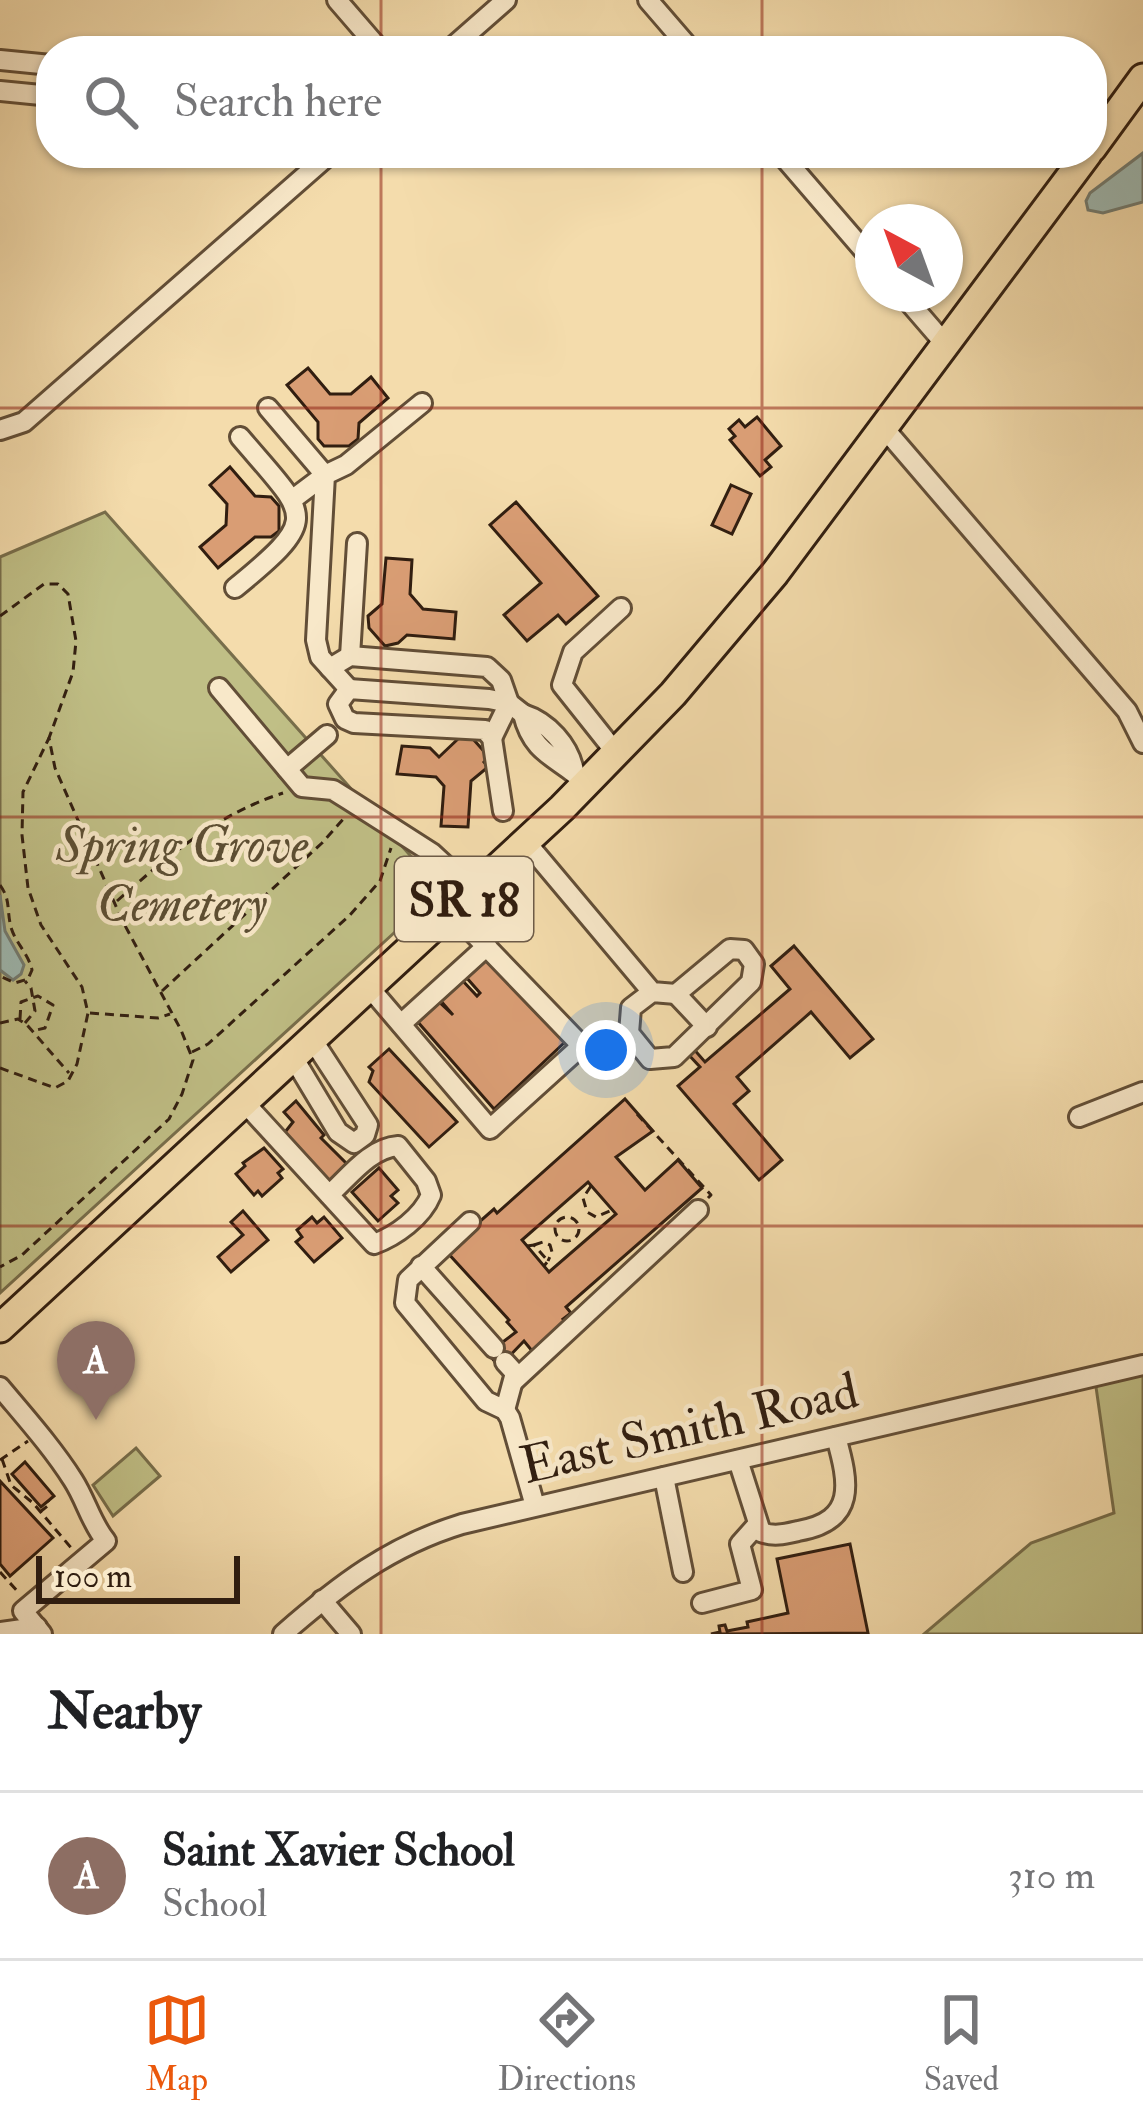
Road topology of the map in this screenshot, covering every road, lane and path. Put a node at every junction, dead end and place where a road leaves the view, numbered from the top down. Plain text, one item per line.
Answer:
1 (337, 0) edge
2 (506, 0) edge
3 (648, 0) edge
4 (368, 36) edge
5 (465, 36) edge
6 (679, 36) edge
7 (0, 60) edge
8 (36, 64) edge
9 (1143, 78) edge
10 (0, 91) edge
11 (36, 95) edge
12 (1107, 127) edge
13 (314, 168) edge
14 (793, 168) edge
15 (1077, 168) edge
16 (855, 240) edge
17 (918, 312) edge
18 (946, 345) junction
19 (422, 403) dead end
20 (268, 408) dead end
21 (884, 428) junction
22 (0, 430) edge
23 (240, 437) dead end
24 (325, 475) junction
25 (292, 499) junction
26 (357, 543) dead end
27 (235, 588) dead end
28 (621, 608) dead end
29 (0, 616) edge
30 (350, 656) junction
31 (330, 668) junction
32 (219, 688) dead end
33 (349, 689) junction
34 (516, 709) junction
35 (327, 735) dead end
36 (49, 738) junction
37 (492, 738) junction
38 (1143, 743) edge
39 (616, 754) junction
40 (287, 769) junction
41 (580, 777) junction
42 (302, 787) junction
43 (356, 806) junction
44 (503, 811) dead end
45 (395, 830) junction
46 (526, 842) junction
47 (0, 885) edge
48 (473, 891) junction
49 (115, 904) junction
50 (452, 910) junction
51 (487, 946) junction
52 (0, 976) edge
53 (24, 980) junction
54 (369, 986) junction
55 (160, 992) junction
56 (652, 992) junction
57 (676, 994) junction
58 (34, 998) junction
59 (35, 1011) junction
60 (88, 1013) junction
61 (172, 1013) junction
62 (50, 1017) junction
63 (22, 1022) junction
64 (0, 1023) edge
65 (401, 1024) junction
66 (707, 1027) junction
67 (32, 1031) junction
68 (303, 1048) junction
69 (190, 1053) junction
70 (0, 1072) edge
71 (71, 1075) junction
72 (1143, 1091) edge
73 (244, 1102) junction
74 (638, 1114) dead end
75 (1079, 1117) dead end
76 (591, 1186) dead end
77 (329, 1196) junction
78 (612, 1210) dead end
79 (698, 1210) joint
80 (587, 1212) junction
81 (470, 1222) dead end
82 (576, 1222) junction
83 (558, 1237) junction
84 (550, 1245) junction
85 (421, 1266) junction
86 (0, 1267) edge
87 (0, 1328) edge
88 (1143, 1365) edge
89 (514, 1381) junction
90 (0, 1387) edge
91 (505, 1410) junction
92 (836, 1437) junction
93 (30, 1439) dead end
94 (1, 1459) edge
95 (738, 1460) junction
96 (664, 1477) junction
97 (47, 1501) dead end
98 (536, 1506) junction
99 (40, 1512) junction
100 (756, 1526) junction
101 (82, 1561) junction
102 (683, 1572) dead end
103 (1, 1574) edge
104 (322, 1600) junction
105 (702, 1604) dead end
106 (29, 1606) junction
107 (40, 1631) edge
108 (0, 1632) edge
109 (283, 1634) edge
110 (350, 1634) edge

1 - 4 street
2 - 5 street
3 - 6 street
7 - 8 street
9 - 12 highway, SR 18
10 - 11 street
13 - 22 street
14 - 16 street
15 - 18 highway, SR 18
17 - 18 street
18 - 21 highway, SR 18
19 - 24 street
20 - 24 street
21 - 38 street
21 - 39 highway, SR 18
23 - 25 street
24 - 25 street
24 - 31 street
25 - 27 street
26 - 30 street
28 - 39 street
29 - 36 path
30 - 31 street
30 - 34 street
31 - 33 street
32 - 40 street
33 - 34 street
33 - 37 street
34 - 37 street
34 - 41 street
35 - 40 street
36 - 49 path
36 - 60 path
37 - 44 street
39 - 41 highway, SR 18
40 - 42 street
41 - 46 highway, SR 18
42 - 43 street
42 - 49 path
43 - 45 street
43 - 55 path
45 - 48 street
45 - 69 path
46 - 48 highway, SR 18
46 - 56 street
47 - 53 path
48 - 50 highway, SR 18
49 - 55 path
50 - 51 street
50 - 54 highway, SR 18
51 - 65 street
51 - 65 street
52 - 53 path
53 - 58 path
54 - 65 street
54 - 68 highway, SR 18
55 - 61 path
56 - 57 street
56 - 66 street
57 - 66 street
57 - 66 street
58 - 59 path
58 - 62 path
58 - 63 path
59 - 62 path
59 - 63 path
60 - 61 path
60 - 71 path
61 - 69 path
62 - 67 path
63 - 64 path
63 - 67 path
67 - 71 path
68 - 68 street
68 - 73 highway, SR 18
69 - 86 path
70 - 71 path
72 - 75 street
73 - 77 street
73 - 87 highway, SR 18
74 - 79 path
76 - 80 path
77 - 77 street
78 - 80 path
79 - 89 street
80 - 82 path
81 - 85 street
82 - 83 path
82 - 83 path
83 - 84 path
84 - 84 path
85 - 89 street
85 - 91 street
88 - 92 street, East Smith Road
89 - 91 street
90 - 101 street
91 - 98 street
92 - 95 street, East Smith Road
92 - 100 street
93 - 94 path
94 - 99 path
95 - 96 street, East Smith Road
95 - 100 street
96 - 98 street, East Smith Road
96 - 102 street
97 - 99 path
98 - 104 street, East Smith Road
99 - 101 path
100 - 105 street
101 - 106 street
103 - 106 path
104 - 109 street, East Smith Road
104 - 110 street
106 - 107 street
107 - 108 street

